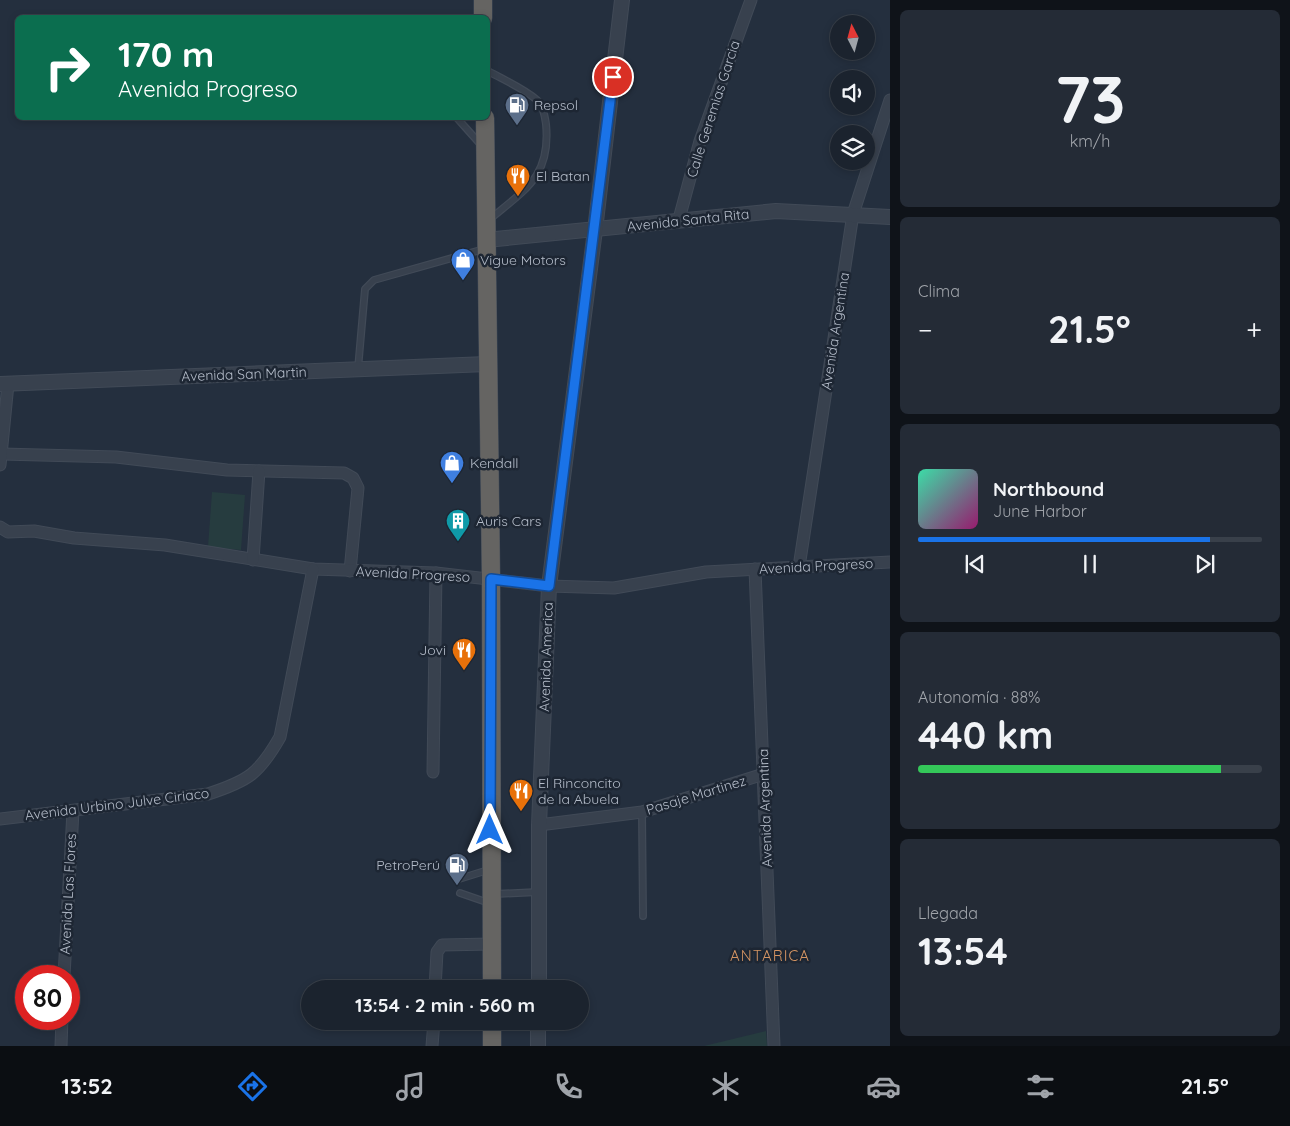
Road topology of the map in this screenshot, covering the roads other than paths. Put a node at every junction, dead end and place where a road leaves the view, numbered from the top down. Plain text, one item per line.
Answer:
1 (483, 0) edge
2 (622, 0) edge
3 (750, 0) edge
4 (483, 15) edge
5 (490, 73) edge
6 (890, 100) edge
7 (458, 120) edge
8 (485, 120) edge
9 (485, 149) junction
10 (853, 214) junction
11 (890, 217) edge
12 (679, 220) junction
13 (486, 222) junction
14 (595, 230) junction
15 (486, 244) junction
16 (487, 364) junction
17 (358, 369) junction
18 (4, 384) edge
19 (1, 459) edge
20 (259, 471) junction
21 (0, 527) edge
22 (253, 560) junction
23 (890, 562) edge
24 (799, 567) junction
25 (756, 569) junction
26 (314, 570) junction
27 (350, 571) junction
28 (436, 573) junction
29 (491, 579) junction
30 (549, 586) junction
31 (433, 772) dead end
32 (764, 774) junction
33 (73, 811) junction
34 (642, 812) junction
35 (0, 819) edge
36 (539, 825) junction
37 (490, 869) junction
38 (459, 879) dead end
39 (540, 892) junction
40 (460, 893) dead end
41 (490, 899) junction
42 (642, 916) dead end
43 (492, 944) junction
44 (65, 965) edge
45 (435, 980) edge
46 (492, 980) edge
47 (539, 980) edge
48 (62, 1030) edge
49 (433, 1030) edge
50 (492, 1030) edge
51 (538, 1030) edge
52 (61, 1046) edge
53 (432, 1046) edge
54 (492, 1046) edge
55 (538, 1046) edge
56 (774, 1046) edge

1 - 4 highway
2 - 14 street, Avenida America
3 - 12 street, Calle Geremias Garcia
5 - 13 lane
6 - 10 street, Avenida Argentina
7 - 9 lane
8 - 9 highway
9 - 13 highway
10 - 11 street, Avenida Santa Rita
10 - 12 street, Avenida Santa Rita
10 - 24 street, Avenida Argentina
12 - 14 street, Avenida Santa Rita
13 - 15 highway
14 - 15 street, Avenida Santa Rita
14 - 30 street, Avenida America
15 - 16 highway
15 - 17 lane
16 - 17 street, Avenida San Martin
16 - 29 highway
17 - 18 street, Avenida San Martin
18 - 19 street
19 - 20 street
20 - 22 street
20 - 27 street
21 - 22 street, Avenida Progreso
22 - 26 street, Avenida Progreso
23 - 24 street, Avenida Progreso
24 - 25 street, Avenida Progreso
25 - 30 street, Avenida Progreso
25 - 32 street, Avenida Argentina
26 - 27 street, Avenida Progreso
26 - 33 street, Avenida Urbino Julve Ciriaco
27 - 28 street, Avenida Progreso
28 - 29 street, Avenida Progreso
28 - 31 street
29 - 30 street, Avenida Progreso
29 - 37 highway
30 - 36 street, Avenida America
32 - 34 street, Pasaje Martinez
32 - 56 street, Avenida Argentina
33 - 35 street, Avenida Urbino Julve Ciriaco
33 - 44 street, Avenida Las Flores
34 - 36 street, Pasaje Martinez
34 - 42 lane
36 - 39 street, Avenida America
37 - 38 lane
37 - 41 highway
39 - 41 lane
39 - 47 street, Avenida America
40 - 41 lane
41 - 43 highway
43 - 45 street
43 - 46 highway
48 - 52 street
49 - 53 street
50 - 54 highway
51 - 55 street

